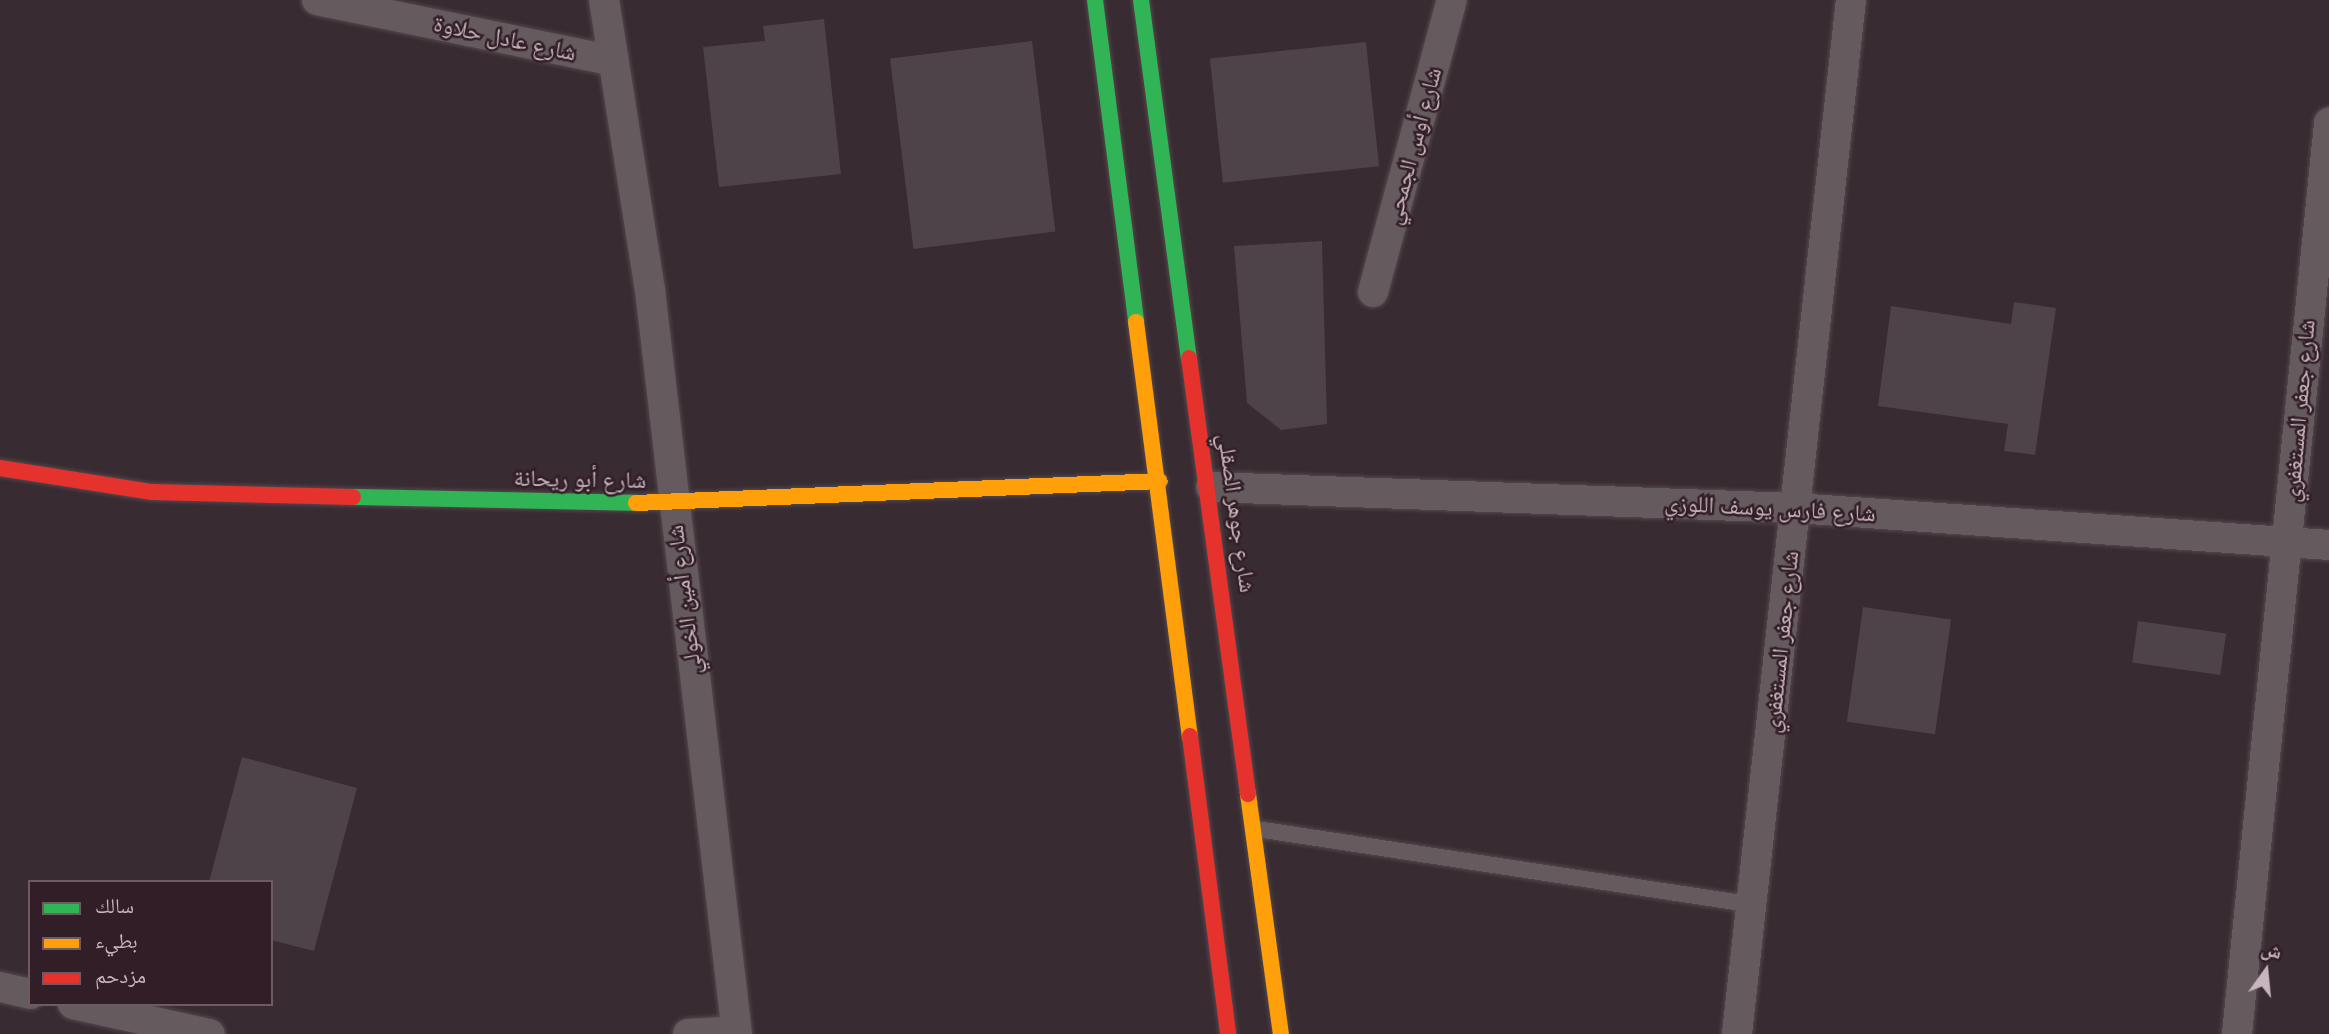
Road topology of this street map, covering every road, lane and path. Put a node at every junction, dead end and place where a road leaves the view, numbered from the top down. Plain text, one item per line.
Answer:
1 (317, 0) edge
2 (604, 0) edge
3 (1095, 0) edge
4 (1141, 0) edge
5 (1452, 0) edge
6 (1851, 0) edge
7 (610, 60) junction
8 (2329, 123) edge
9 (1373, 292) dead end
10 (0, 468) edge
11 (1160, 481) junction
12 (1211, 487) junction
13 (672, 504) junction
14 (1795, 508) junction
15 (2287, 543) junction
16 (2329, 545) edge
17 (1256, 829) junction
18 (1755, 905) junction
19 (0, 987) edge
20 (28, 994) edge
21 (82, 1006) edge
22 (736, 1033) edge
23 (210, 1034) edge
24 (688, 1034) edge
25 (1227, 1034) edge
26 (1281, 1034) edge
27 (1737, 1034) edge
28 (2237, 1034) edge

1 - 7 street, شارع عادل حلاوة
2 - 7 street, شارع أمين الخولي
3 - 11 street
4 - 12 street, شارع جوهر الصقلي
5 - 9 street, شارع أوس الجمحي
6 - 14 street, شارع جعفر المستغفري
7 - 13 street, شارع أمين الخولي
8 - 15 street, شارع جعفر المستغفري
10 - 13 street, شارع أبو ريحانة
11 - 13 street, شارع أبو ريحانة
11 - 25 street
12 - 14 street, شارع فارس يوسف اللوزي
12 - 17 street, شارع جوهر الصقلي
13 - 22 street, شارع أمين الخولي
14 - 15 street, شارع فارس يوسف اللوزي
14 - 18 street, شارع جعفر المستغفري
15 - 16 street, شارع فارس يوسف اللوزي
15 - 28 street, شارع جعفر المستغفري
17 - 18 lane
17 - 26 street, شارع جوهر الصقلي
18 - 27 street, شارع جعفر المستغفري
19 - 20 street
21 - 23 street
22 - 24 street

